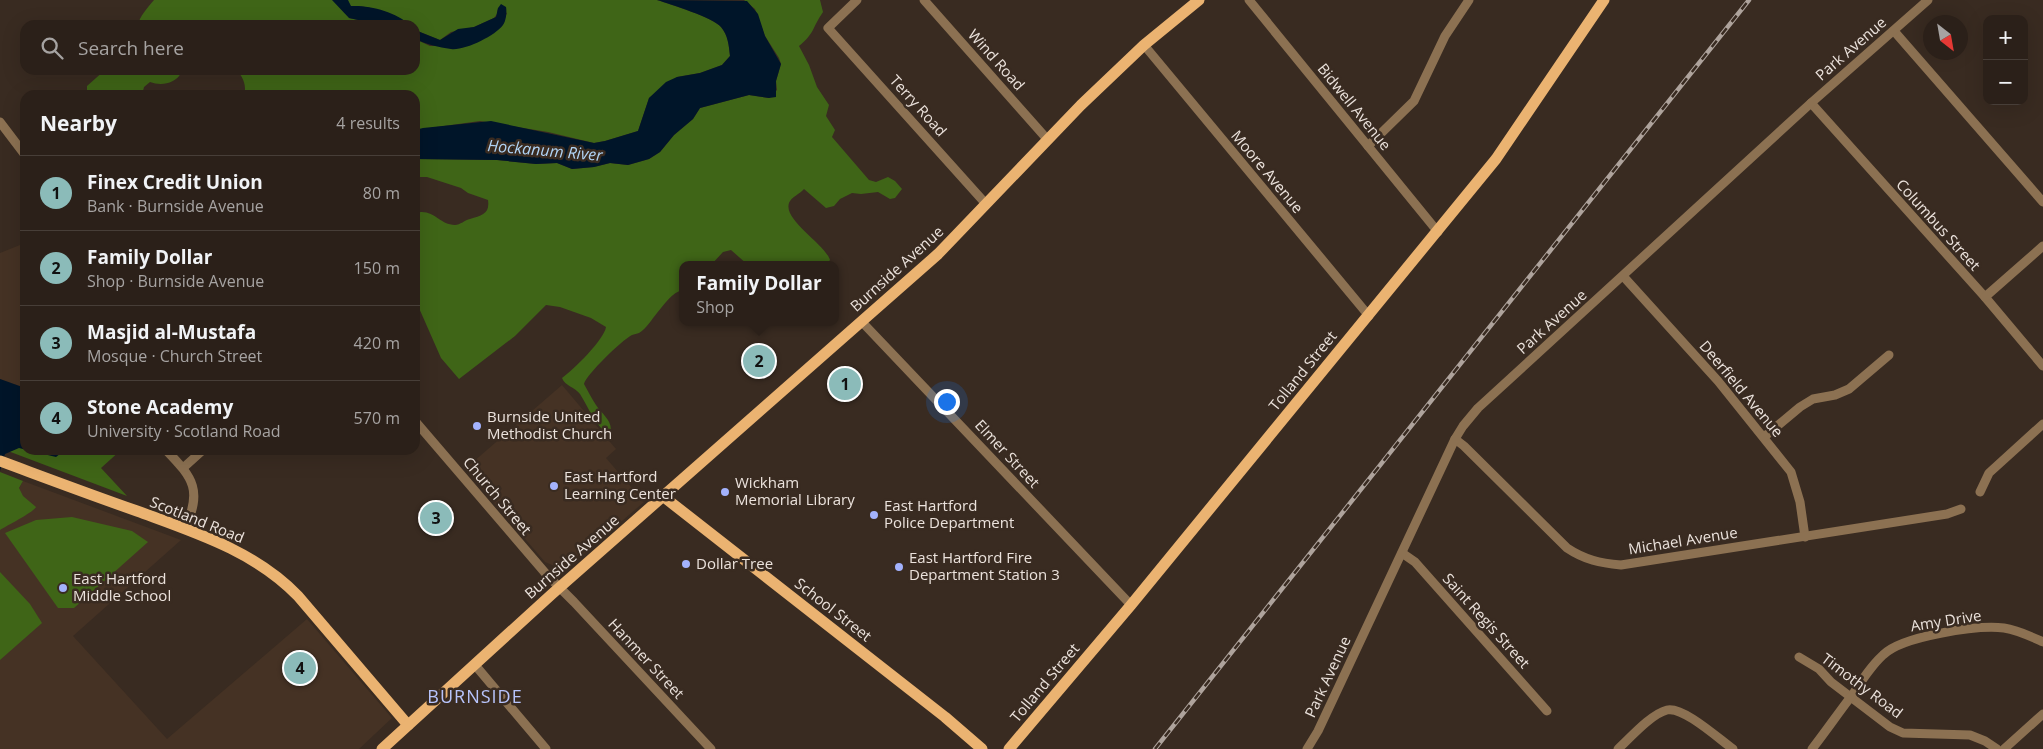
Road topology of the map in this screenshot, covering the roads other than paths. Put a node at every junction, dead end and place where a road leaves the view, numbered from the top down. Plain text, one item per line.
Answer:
1 (857, 0) edge
2 (924, 0) edge
3 (1199, 0) edge
4 (1249, 0) edge
5 (1469, 0) edge
6 (1604, 0) edge
7 (1928, 0) edge
8 (1894, 31) junction
9 (1144, 45) junction
10 (1811, 103) junction
11 (0, 122) edge
12 (1047, 139) junction
13 (1368, 146) junction
14 (20, 148) edge
15 (2043, 202) edge
16 (986, 204) junction
17 (1438, 232) junction
18 (2043, 246) edge
19 (1622, 276) junction
20 (1985, 297) junction
21 (1368, 316) junction
22 (862, 322) junction
23 (1889, 355) dead end
24 (2043, 366) edge
25 (2043, 424) edge
26 (420, 427) edge
27 (1764, 437) junction
28 (1455, 439) junction
29 (171, 455) edge
30 (197, 455) edge
31 (2, 462) edge
32 (183, 468) junction
33 (1980, 492) dead end
34 (664, 496) junction
35 (1961, 510) dead end
36 (185, 529) junction
37 (1805, 537) junction
38 (1402, 553) junction
39 (560, 587) junction
40 (1131, 605) junction
41 (2043, 642) edge
42 (1799, 657) dead end
43 (475, 665) junction
44 (1850, 697) junction
45 (1547, 711) dead end
46 (2043, 714) edge
47 (408, 726) junction
48 (387, 747) edge
49 (546, 749) edge
50 (712, 749) edge
51 (982, 749) edge
52 (1009, 749) edge
53 (1307, 749) edge
54 (1618, 749) edge
55 (1733, 749) edge
56 (1812, 749) edge
57 (1997, 749) edge
58 (2004, 749) edge

1 - 16 street, Terry Road
2 - 12 street, Wind Road
3 - 9 main road, Burnside Avenue
4 - 13 street, Bidwell Avenue
5 - 13 street
6 - 17 main road, Tolland Street
7 - 8 street, Park Avenue
8 - 10 street, Park Avenue
8 - 15 street
9 - 12 main road, Burnside Avenue
9 - 21 street, Moore Avenue
10 - 19 street, Park Avenue
10 - 20 street, Columbus Street
11 - 14 street
12 - 16 main road, Burnside Avenue
13 - 17 street, Bidwell Avenue
16 - 22 main road, Burnside Avenue
17 - 21 main road, Tolland Street
18 - 20 street
19 - 27 street, Deerfield Avenue
19 - 28 street, Park Avenue
20 - 24 street, Columbus Street
21 - 40 main road, Tolland Street
22 - 34 main road, Burnside Avenue
22 - 40 street, Elmer Street
23 - 27 street
25 - 33 street
26 - 39 street, Church Street
27 - 37 street, Deerfield Avenue
28 - 37 street, Michael Avenue
28 - 38 street, Park Avenue
29 - 32 street
30 - 32 street
31 - 36 main road, Scotland Road
32 - 36 street
34 - 39 main road, Burnside Avenue
34 - 51 main road, School Street
35 - 37 street, Michael Avenue
36 - 47 main road, Scotland Road
38 - 45 street, Saint Regis Street
38 - 53 street, Park Avenue
39 - 43 main road, Burnside Avenue
39 - 50 street, Hanmer Street
40 - 52 main road, Tolland Street
41 - 44 street, Amy Drive
42 - 44 street, Timothy Road
43 - 47 main road, Burnside Avenue
43 - 49 street
44 - 56 street, Amy Drive
44 - 57 street, Timothy Road
46 - 58 street
47 - 48 main road, Burnside Avenue
54 - 55 street

